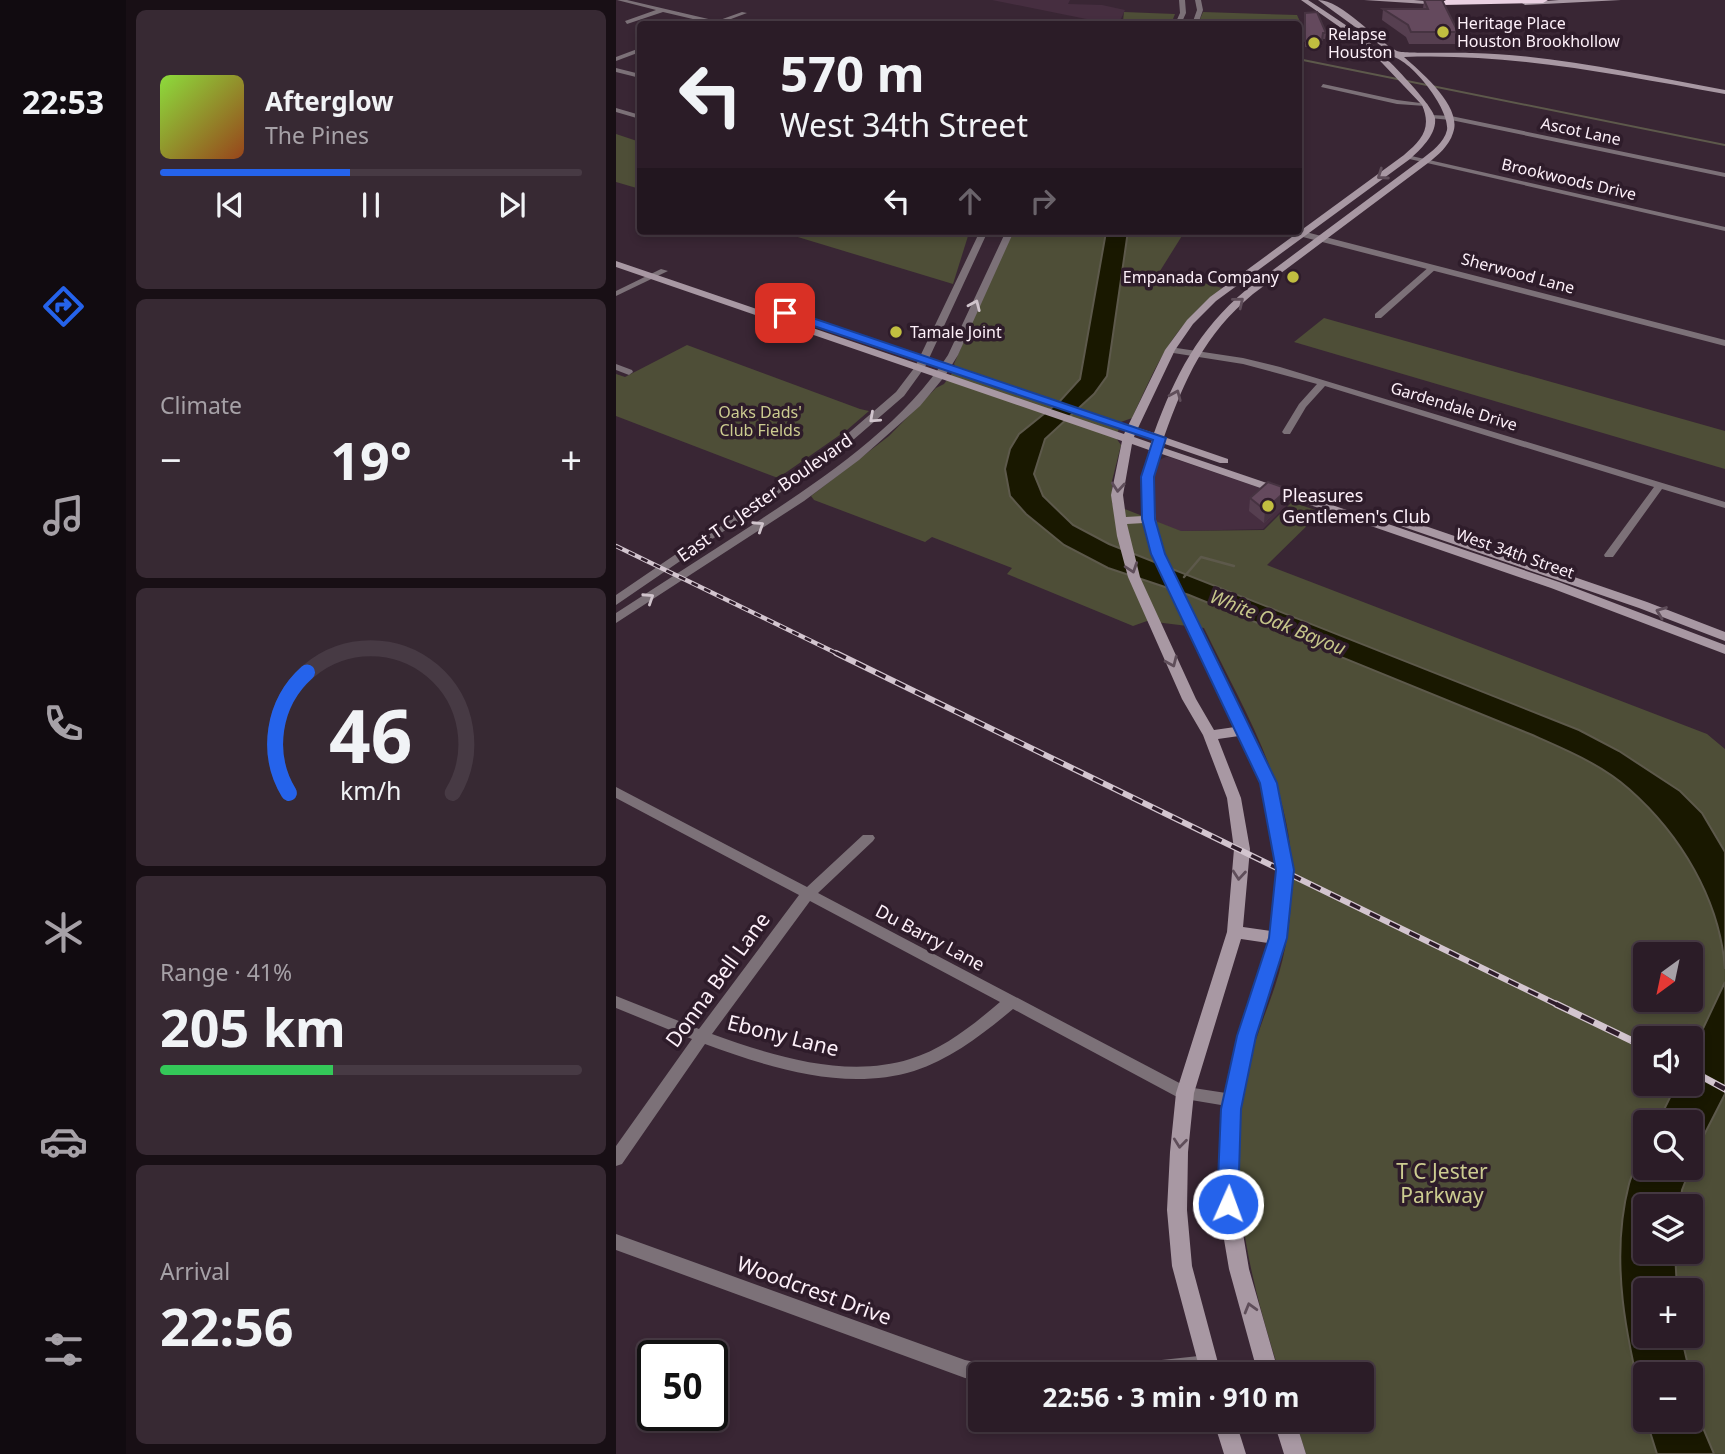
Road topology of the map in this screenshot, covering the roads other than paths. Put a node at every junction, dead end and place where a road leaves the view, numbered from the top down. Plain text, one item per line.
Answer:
1 (620, 0) edge
2 (1182, 0) edge
3 (1199, 0) edge
4 (1304, 0) edge
5 (1321, 0) edge
6 (1367, 0) edge
7 (1543, 0) edge
8 (1618, 0) edge
9 (1446, 3) junction
10 (663, 10) junction
11 (744, 13) dead end
12 (706, 21) edge
13 (725, 21) edge
14 (1179, 21) edge
15 (1196, 21) edge
16 (626, 22) dead end
17 (1360, 25) junction
18 (1344, 27) junction
19 (637, 51) edge
20 (1399, 57) junction
21 (1383, 58) junction
22 (616, 59) edge
23 (616, 70) edge
24 (637, 75) edge
25 (1323, 86) dead end
26 (1725, 92) edge
27 (1425, 104) junction
28 (616, 110) edge
29 (637, 116) edge
30 (1431, 117) junction
31 (1451, 118) junction
32 (1407, 157) junction
33 (1425, 161) junction
34 (1725, 175) edge
35 (1725, 229) edge
36 (1302, 234) joint
37 (982, 235) edge
38 (1008, 235) edge
39 (1301, 235) edge
40 (1323, 239) junction
41 (616, 254) edge
42 (616, 264) edge
43 (1433, 268) junction
44 (664, 271) junction
45 (652, 276) junction
46 (962, 279) junction
47 (985, 281) junction
48 (616, 294) edge
49 (1378, 316) dead end
50 (809, 321) junction
51 (799, 326) junction
52 (1725, 343) edge
53 (1170, 350) junction
54 (1194, 353) junction
55 (921, 364) junction
56 (616, 367) edge
57 (943, 371) junction
58 (629, 372) dead end
59 (1324, 383) junction
60 (1287, 432) dead end
61 (1130, 434) junction
62 (1158, 443) junction
63 (834, 452) junction
64 (855, 458) junction
65 (1660, 485) junction
66 (1725, 505) edge
67 (1149, 519) junction
68 (1121, 521) junction
69 (705, 538) junction
70 (726, 548) junction
71 (1609, 555) dead end
72 (616, 601) edge
73 (616, 619) edge
74 (1724, 645) edge
75 (1245, 730) junction
76 (1210, 735) junction
77 (616, 792) edge
78 (868, 838) dead end
79 (807, 895) junction
80 (1235, 932) junction
81 (1278, 938) junction
82 (616, 1002) edge
83 (1010, 1002) junction
84 (702, 1036) junction
85 (1185, 1093) junction
86 (1233, 1100) junction
87 (616, 1159) edge
88 (616, 1242) edge
89 (1207, 1362) edge
90 (1266, 1362) edge
91 (968, 1369) edge
92 (1228, 1432) edge
93 (1288, 1432) edge
94 (1235, 1454) edge
95 (1295, 1454) edge

1 - 10 street
2 - 14 street
3 - 15 street
4 - 18 main road
5 - 17 main road
6 - 9 main road
7 - 9 highway
8 - 9 main road
10 - 12 street
10 - 16 street
11 - 13 street
17 - 18 main road
17 - 20 main road
18 - 21 main road
19 - 22 street
20 - 21 main road
20 - 26 main road
20 - 31 main road
21 - 27 main road
23 - 24 street
25 - 27 street
27 - 30 main road
28 - 29 street
30 - 31 street, Ascot Lane
30 - 32 main road
31 - 33 main road
31 - 34 street, Ascot Lane
32 - 33 street, Brookwoods Drive
32 -> 36 main road
33 - 35 street, Brookwoods Drive
33 - 40 main road
36 - 40 street, Sherwood Lane
37 - 46 street, East T C Jester Boulevard
38 - 47 street
39 - 53 main road
40 - 43 street, Sherwood Lane
54 -> 40 main road
41 - 44 main road, West 34th Street
42 - 45 main road, West 34th Street
43 - 49 street
43 - 52 street, Sherwood Lane
44 - 45 street
44 - 50 main road, West 34th Street
45 - 48 street
45 - 51 main road, West 34th Street
46 - 47 street
46 - 55 street, East T C Jester Boulevard
57 -> 47 street
50 - 51 main road
50 - 55 main road, West 34th Street
51 - 55 main road, West 34th Street
53 - 54 street, Gardendale Drive
53 - 61 main road
54 - 59 street, Gardendale Drive
62 -> 54 main road
55 - 57 main road, West 34th Street
55 -> 63 street, East T C Jester Boulevard
56 - 58 street
57 - 61 main road, West 34th Street
57 - 64 street, East T C Jester Boulevard
59 - 60 street
59 - 65 street, Gardendale Drive
61 - 62 main road, West 34th Street
61 -> 68 main road
62 - 67 main road
62 - 74 main road, West 34th Street
63 - 64 street
63 - 69 street, East T C Jester Boulevard
70 -> 64 street, East T C Jester Boulevard
65 - 66 street, Gardendale Drive
65 - 71 street
67 - 68 main road
67 - 75 main road
68 -> 76 main road
69 - 70 street
69 - 72 street, East T C Jester Boulevard
73 -> 70 street, East T C Jester Boulevard
75 - 76 main road
75 - 81 main road
76 -> 80 main road
77 - 79 street, Du Barry Lane
78 - 79 street, Donna Bell Lane
79 - 83 street, Du Barry Lane
79 - 84 street, Donna Bell Lane
80 - 81 main road
80 - 85 main road
81 - 86 main road
82 - 84 street, Ebony Lane
83 - 84 street, Ebony Lane
83 - 85 street, Du Barry Lane
84 - 87 street, Donna Bell Lane
85 - 86 street, Du Barry Lane
85 -> 89 main road
90 -> 86 main road
88 - 91 street, Woodcrest Drive
92 - 94 main road
93 - 95 main road

